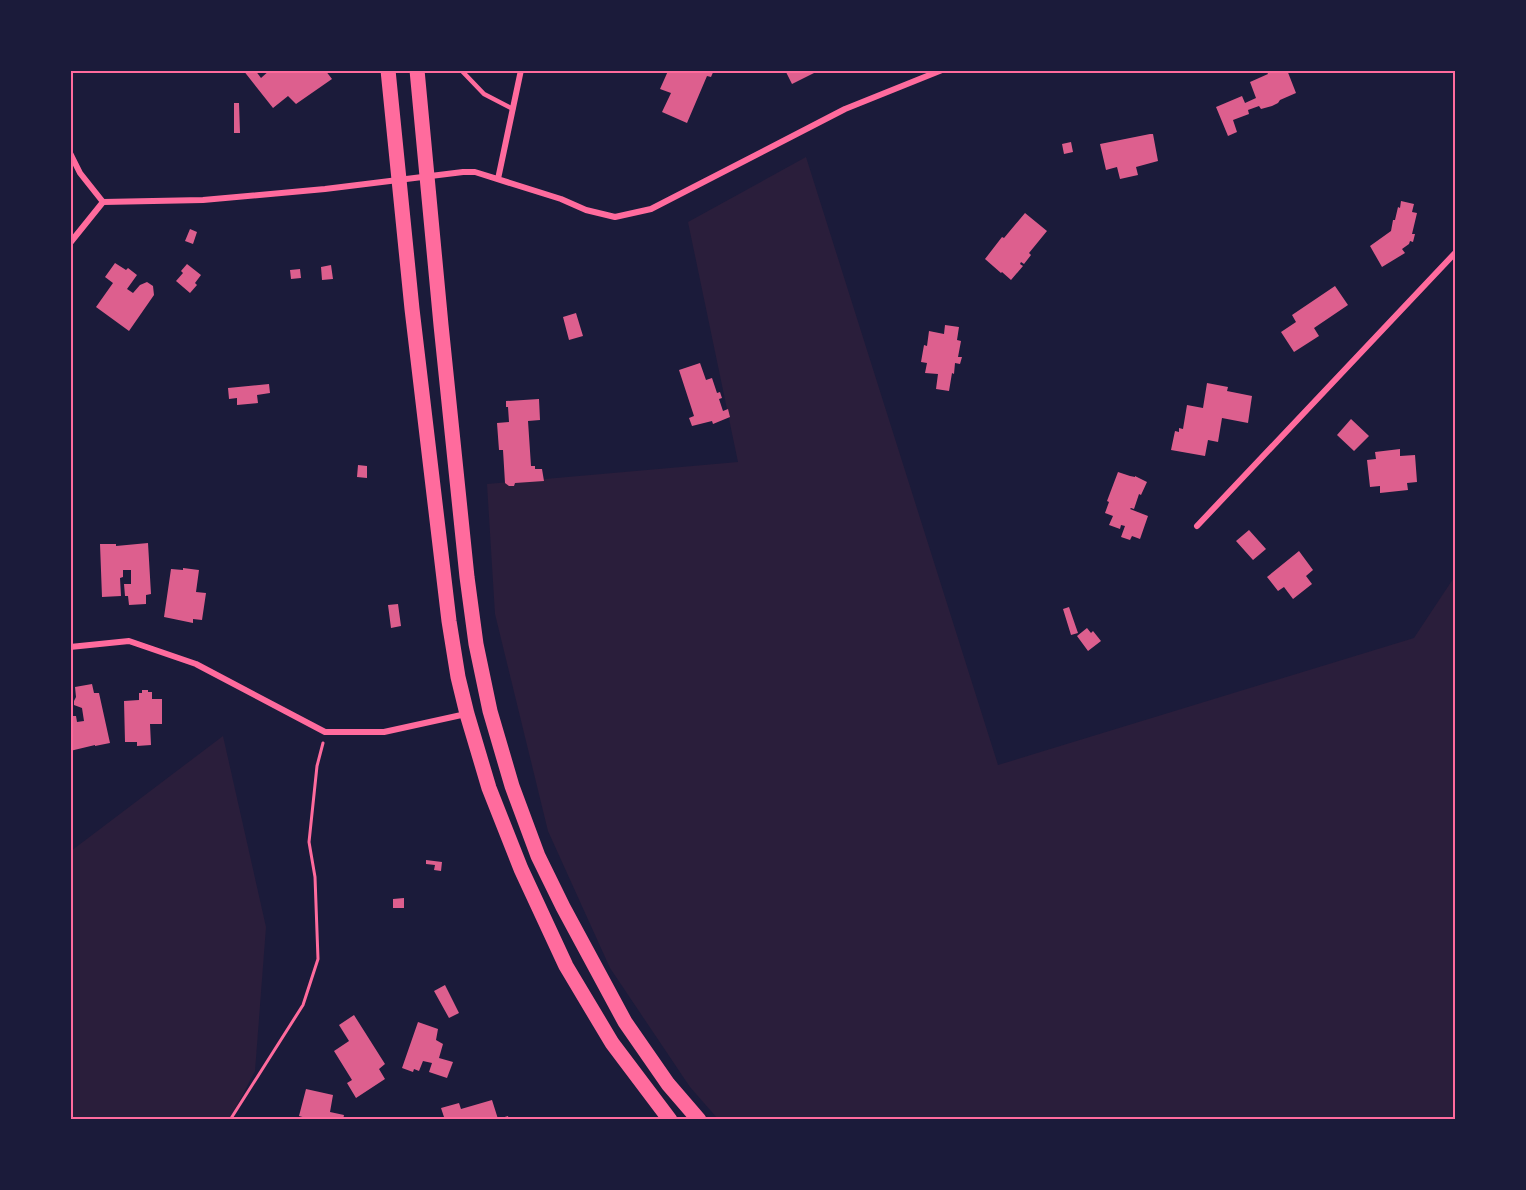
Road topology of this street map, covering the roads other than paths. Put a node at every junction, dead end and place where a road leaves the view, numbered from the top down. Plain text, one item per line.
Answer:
1 (388, 70) edge
2 (417, 70) edge
3 (461, 70) edge
4 (521, 70) edge
5 (942, 70) edge
6 (513, 109) junction
7 (70, 153) edge
8 (427, 177) junction
9 (498, 179) junction
10 (399, 180) junction
11 (103, 202) junction
12 (70, 243) edge
13 (1455, 252) edge
14 (1197, 526) dead end
15 (70, 647) edge
16 (467, 714) junction
17 (670, 1119) edge
18 (699, 1119) edge

1 - 10 main road
2 - 8 main road
3 - 6 lane
4 - 6 street
5 - 9 street
6 - 9 street
7 - 11 street
8 - 9 street
8 - 10 street
8 - 18 main road
10 - 11 street
10 - 16 main road
11 - 12 street
13 - 14 street
15 - 16 street
16 - 17 main road

